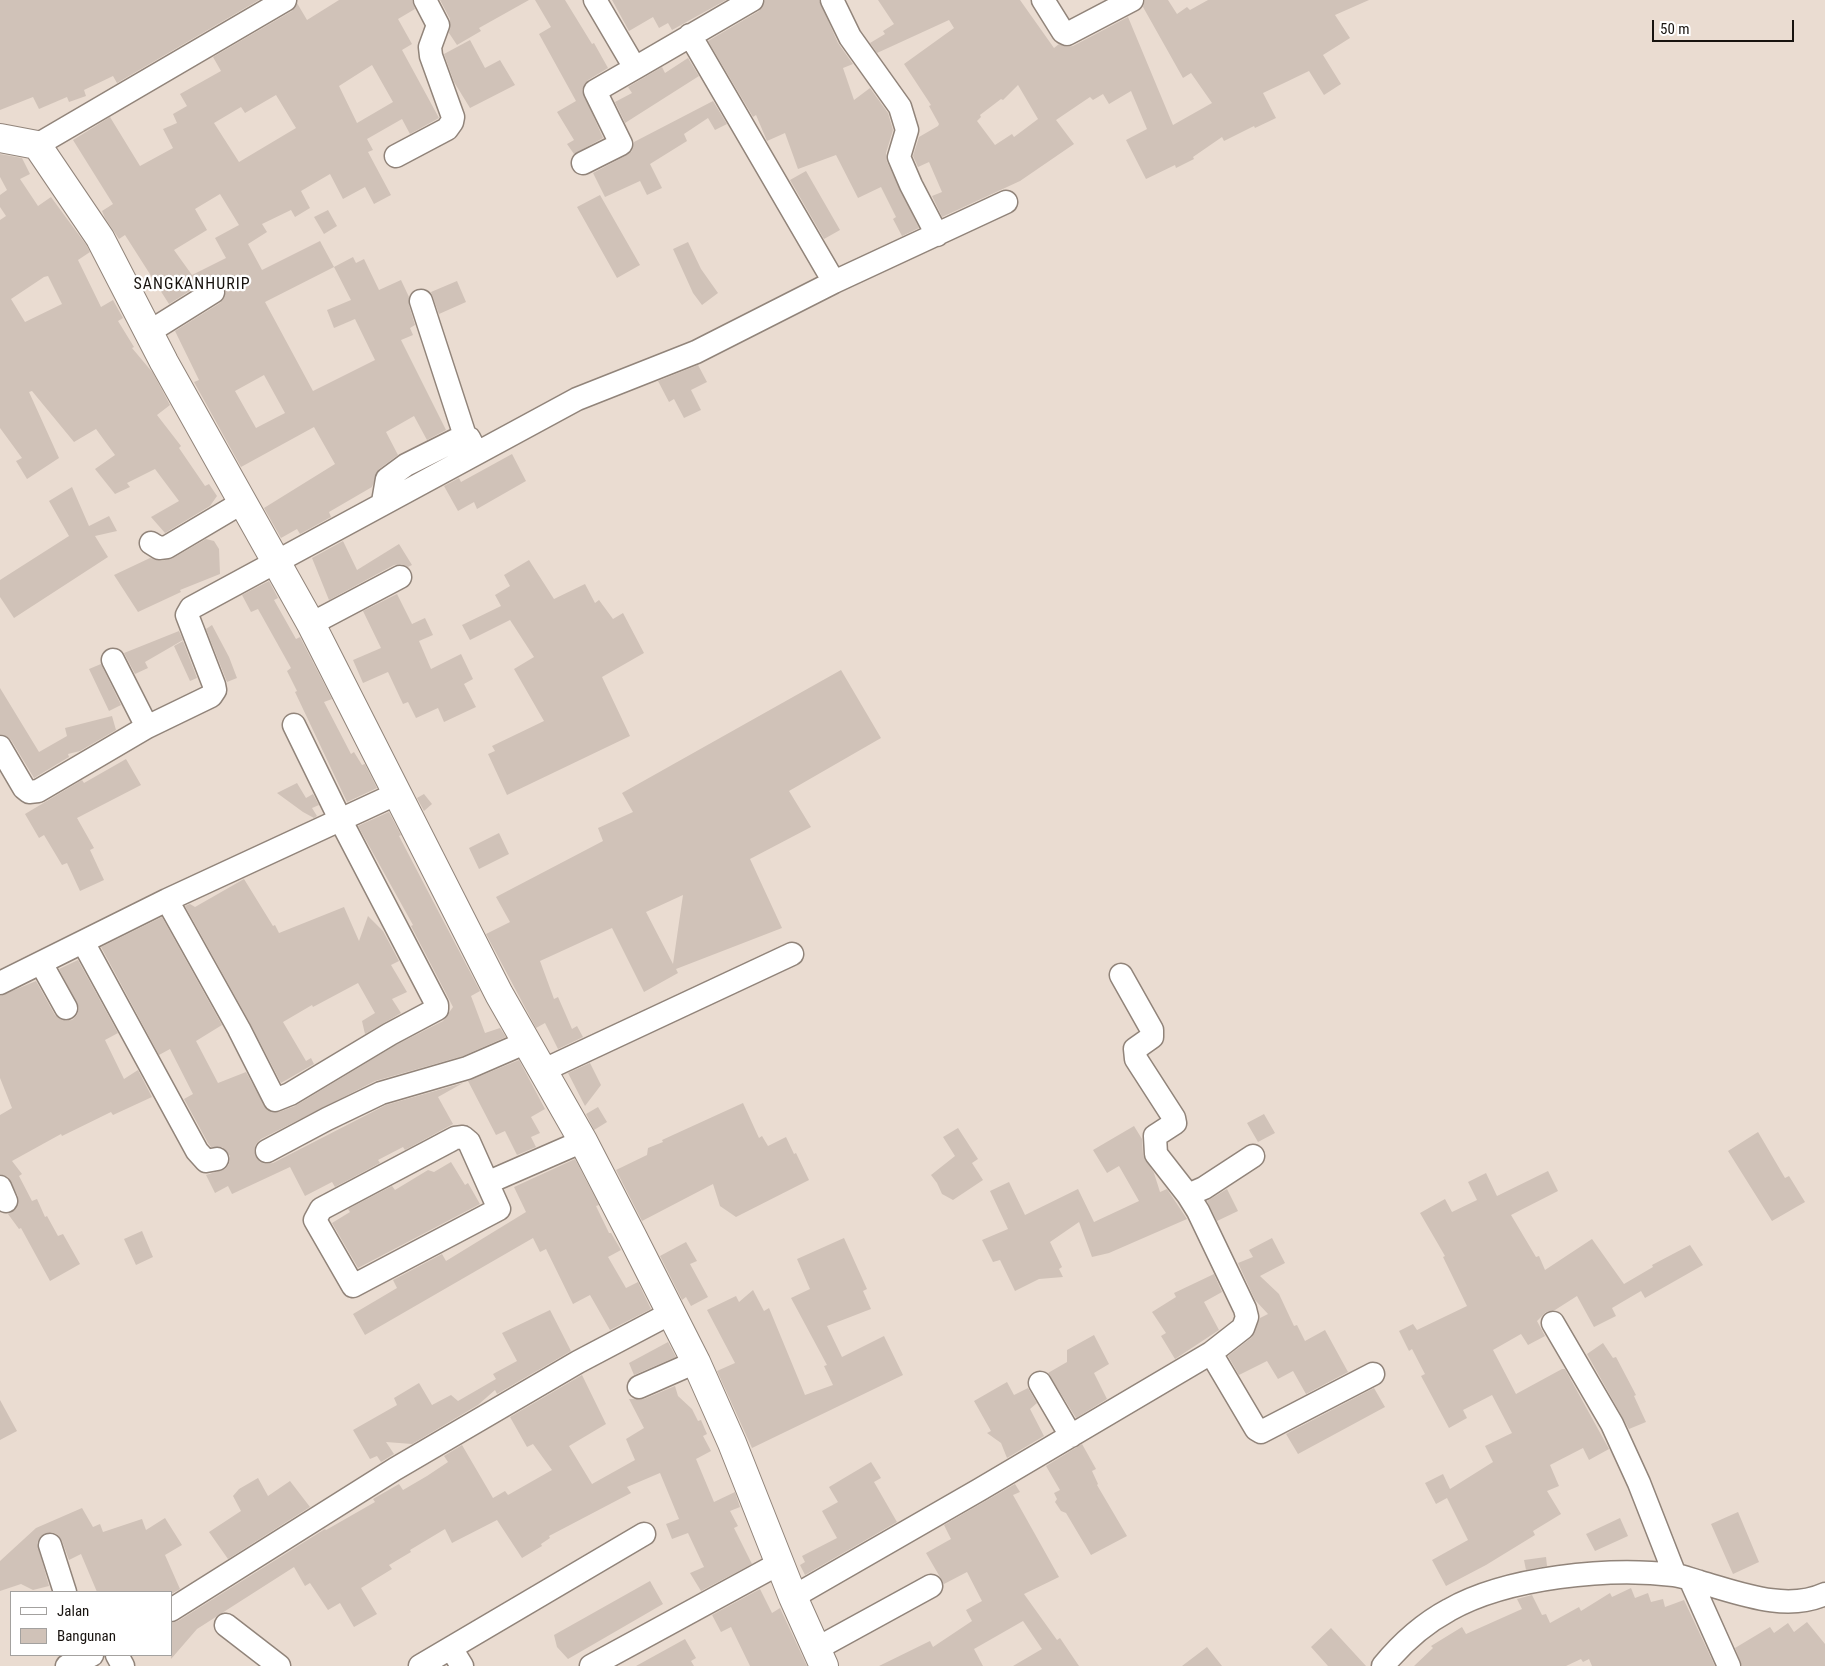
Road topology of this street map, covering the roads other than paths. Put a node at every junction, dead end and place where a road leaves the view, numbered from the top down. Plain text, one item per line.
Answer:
1 (285, 0) edge
2 (425, 0) edge
3 (595, 0) edge
4 (752, 0) edge
5 (832, 0) edge
6 (1044, 0) edge
7 (1132, 0) edge
8 (690, 35) junction
9 (635, 68) junction
10 (0, 138) edge
11 (37, 144) junction
12 (396, 156) dead end
13 (583, 163) dead end
14 (1006, 202) dead end
15 (937, 235) junction
16 (834, 282) junction
17 (213, 292) dead end
18 (421, 301) dead end
19 (150, 332) junction
20 (471, 444) junction
21 (243, 502) junction
22 (151, 543) dead end
23 (276, 564) junction
24 (400, 577) dead end
25 (311, 624) junction
26 (113, 660) dead end
27 (294, 725) dead end
28 (147, 727) junction
29 (0, 747) edge
30 (396, 794) junction
31 (346, 817) junction
32 (167, 900) junction
33 (83, 942) junction
34 (792, 954) dead end
35 (41, 963) junction
36 (1121, 975) dead end
37 (0, 983) edge
38 (66, 1008) dead end
39 (527, 1042) junction
40 (544, 1070) junction
41 (583, 1141) junction
42 (267, 1152) dead end
43 (1253, 1156) dead end
44 (217, 1160) dead end
45 (498, 1178) junction
46 (1188, 1195) junction
47 (671, 1313) junction
48 (1554, 1323) dead end
49 (1210, 1353) junction
50 (696, 1362) junction
51 (1373, 1374) dead end
52 (1040, 1383) dead end
53 (639, 1387) dead end
54 (1071, 1436) junction
55 (644, 1534) dead end
56 (50, 1545) dead end
57 (780, 1563) junction
58 (1683, 1577) junction
59 (931, 1586) dead end
60 (65, 1591) edge
61 (1825, 1594) edge
62 (793, 1597) junction
63 (172, 1609) edge
64 (226, 1625) dead end
65 (457, 1657) edge
66 (820, 1657) edge
67 (279, 1666) edge
68 (420, 1666) edge
69 (592, 1666) edge
70 (1383, 1666) edge
71 (1729, 1666) edge

1 - 11 street
2 - 12 street
3 - 9 street
4 - 8 street
5 - 15 street
6 - 7 street
8 - 9 street
8 - 16 street
9 - 13 street
10 - 11 street
11 - 19 street
14 - 15 street
15 - 16 street
16 - 20 street
17 - 19 street
18 - 20 street
19 - 21 street
20 - 23 street
21 - 22 street
21 - 23 street
23 - 25 street
23 - 28 street
24 - 25 street
25 - 30 street
26 - 28 street
27 - 31 street
28 - 29 street
30 - 31 street
30 - 39 street
31 - 32 street
31 - 32 street
32 - 33 street
33 - 35 street
33 - 44 street
34 - 40 street
35 - 37 street
35 - 38 street
36 - 46 street
39 - 40 street
39 - 42 street
40 - 41 street
41 - 45 street
41 - 47 street
43 - 46 street
45 - 45 street
46 - 49 street
47 - 50 street
47 - 63 street
48 - 58 street
49 - 51 street
49 - 54 street
50 - 53 street
50 - 57 street
52 - 54 street
54 - 62 street
55 - 65 street
56 - 60 street
57 - 62 street
57 - 69 street
58 - 61 street
58 - 70 street
58 - 71 street
59 - 66 street
62 - 66 street
64 - 67 street
65 - 68 street

